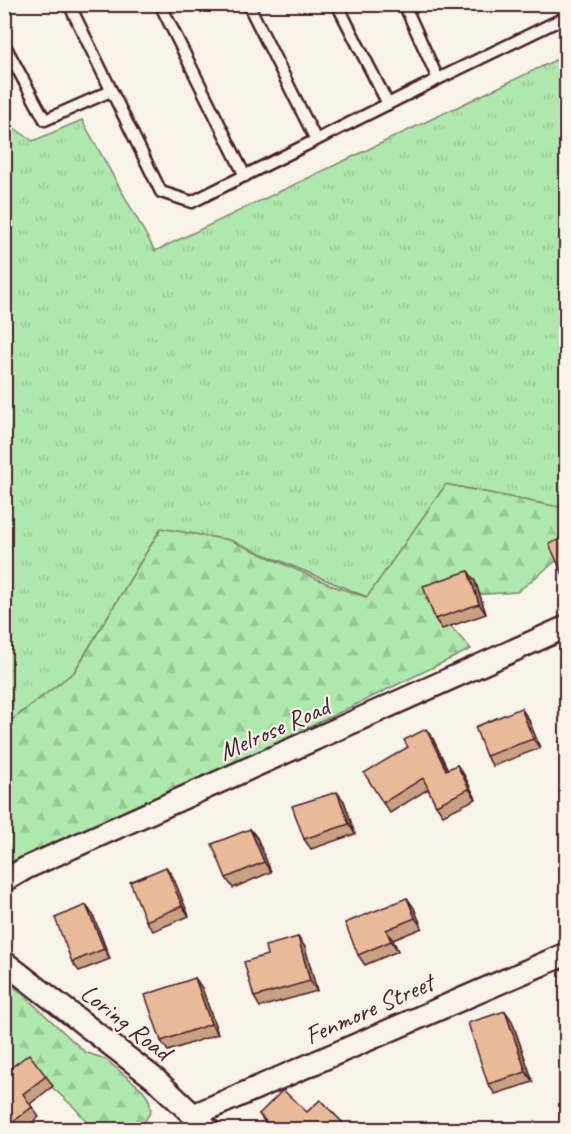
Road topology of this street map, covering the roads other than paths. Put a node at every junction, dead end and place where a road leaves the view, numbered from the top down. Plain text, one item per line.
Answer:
1 (69, 4) edge
2 (160, 4) edge
3 (248, 4) edge
4 (337, 4) edge
5 (404, 4) edge
6 (567, 17) edge
7 (4, 44) edge
8 (438, 79) junction
9 (111, 91) junction
10 (388, 104) junction
11 (316, 140) junction
12 (245, 176) junction
13 (567, 627) edge
14 (4, 881) edge
15 (567, 954) edge
16 (4, 962) edge
17 (202, 1122) edge

1 - 9 lane
2 - 12 lane
3 - 11 lane
4 - 10 lane
5 - 8 lane
6 - 8 lane
7 - 9 lane
8 - 10 lane
9 - 12 lane
10 - 11 lane
11 - 12 lane
13 - 14 street, Melrose Road
15 - 17 street, Fenmore Street
16 - 17 street, Loring Road

